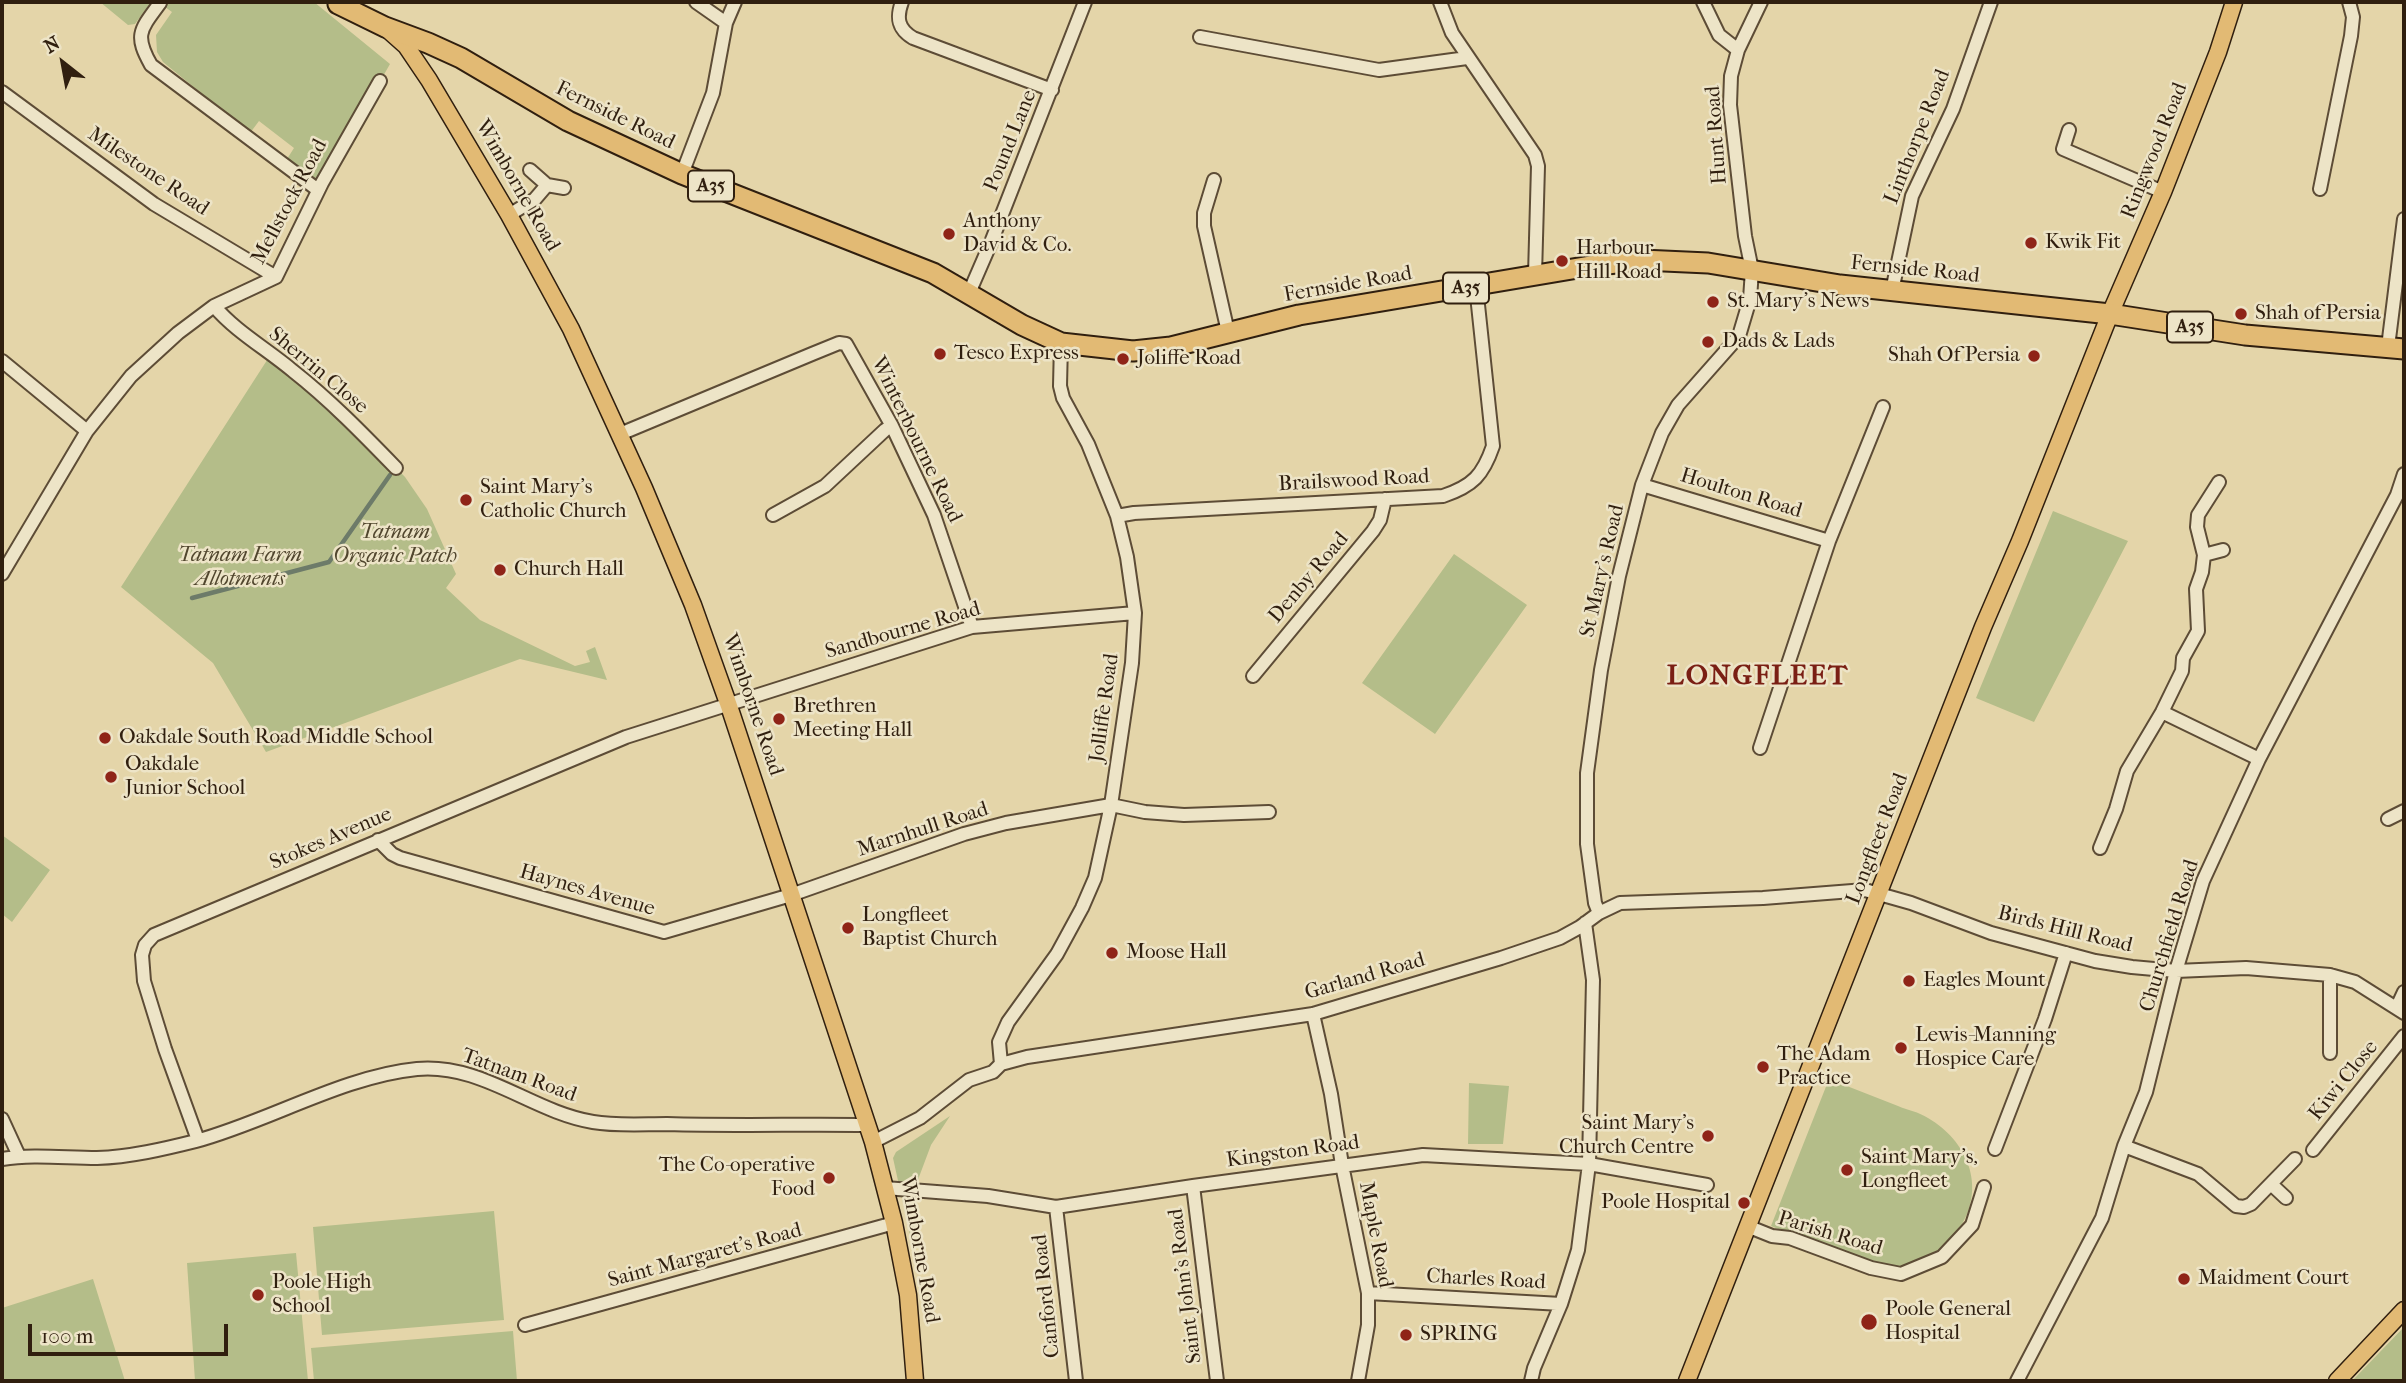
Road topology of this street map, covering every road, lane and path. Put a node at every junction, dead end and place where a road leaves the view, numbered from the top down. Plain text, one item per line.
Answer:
1 (696, 2) edge
2 (735, 2) edge
3 (902, 2) edge
4 (1085, 2) edge
5 (1440, 2) edge
6 (1703, 2) edge
7 (1761, 2) edge
8 (1991, 2) edge
9 (2234, 2) edge
10 (2349, 2) edge
11 (160, 3) edge
12 (336, 3) edge
13 (726, 23) junction
14 (393, 36) junction
15 (1200, 37) dead end
16 (1738, 50) junction
17 (1467, 58) junction
18 (380, 81) dead end
19 (431, 86) junction
20 (1052, 90) junction
21 (2, 92) edge
22 (2069, 130) dead end
23 (530, 170) dead end
24 (682, 174) junction
25 (1214, 180) dead end
26 (547, 184) junction
27 (564, 188) dead end
28 (2320, 189) dead end
29 (318, 190) junction
30 (2163, 192) junction
31 (509, 215) junction
32 (2404, 219) edge
33 (1752, 270) junction
34 (1535, 275) junction
35 (276, 277) junction
36 (1476, 286) junction
37 (1892, 291) junction
38 (970, 293) junction
39 (214, 306) junction
40 (2110, 314) junction
41 (1228, 332) junction
42 (1061, 343) junction
43 (2396, 348) edge
44 (2, 361) edge
45 (1883, 407) dead end
46 (892, 426) junction
47 (88, 430) junction
48 (620, 434) junction
49 (396, 468) dead end
50 (2404, 474) edge
51 (2219, 482) dead end
52 (1643, 485) junction
53 (1385, 499) junction
54 (773, 515) dead end
55 (1117, 516) junction
56 (1829, 541) junction
57 (2223, 550) dead end
58 (2204, 555) junction
59 (2, 574) edge
60 (1135, 613) junction
61 (972, 626) junction
62 (1253, 676) dead end
63 (729, 706) junction
64 (2162, 712) junction
65 (1760, 748) dead end
66 (2259, 758) junction
67 (1111, 805) junction
68 (2404, 811) edge
69 (1269, 812) dead end
70 (2388, 819) dead end
71 (378, 840) junction
72 (2100, 848) dead end
73 (1880, 892) junction
74 (792, 895) junction
75 (1599, 913) junction
76 (1583, 925) junction
77 (2066, 953) junction
78 (2176, 971) junction
79 (2330, 975) junction
80 (2404, 992) edge
81 (2401, 1010) edge
82 (1313, 1014) junction
83 (2404, 1036) edge
84 (2330, 1053) dead end
85 (1001, 1063) junction
86 (2, 1119) edge
87 (868, 1125) junction
88 (198, 1140) junction
89 (873, 1142) junction
90 (2124, 1146) junction
91 (1995, 1149) dead end
92 (2313, 1150) dead end
93 (19, 1156) junction
94 (2, 1159) edge
95 (2295, 1159) dead end
96 (1342, 1164) junction
97 (1589, 1164) junction
98 (2271, 1184) junction
99 (1707, 1185) dead end
100 (1193, 1186) junction
101 (1984, 1187) dead end
102 (885, 1188) junction
103 (2286, 1198) dead end
104 (1056, 1207) junction
105 (894, 1223) junction
106 (1747, 1227) junction
107 (1368, 1293) junction
108 (1561, 1304) junction
109 (2404, 1310) edge
110 (525, 1325) dead end
111 (915, 1381) edge
112 (1076, 1381) edge
113 (1217, 1381) edge
114 (1358, 1381) edge
115 (1531, 1381) edge
116 (1687, 1381) edge
117 (2017, 1381) edge
118 (2337, 1381) edge

1 - 13 street
2 - 13 street
3 - 20 street
4 - 20 street, Pound Lane
5 - 17 street
6 - 16 street
7 - 16 street, Hunt Road
8 - 37 street, Linthorpe Road
9 - 30 main road, Ringwood Road
10 - 28 street
11 - 29 street
12 - 14 highway, Wimborne Road / A35
13 - 24 street
14 - 19 main road, Wimborne Road
14 - 19 main road, Wimborne Road
14 - 24 highway, Fernside Road / A35
15 - 17 street
16 - 33 street, Hunt Road
17 - 34 street
18 - 29 street, Mellstock Road
19 - 31 main road, Wimborne Road
20 - 38 street, Pound Lane
21 - 35 street, Milestone Road
22 - 30 street
23 - 26 street
24 - 38 highway, Fernside Road / A35
25 - 41 street
26 - 27 street
26 - 31 street
29 - 35 street, Mellstock Road
30 - 40 main road, Ringwood Road
31 - 48 main road, Wimborne Road
32 - 43 street
33 - 34 highway, Fernside Road / A35
33 - 37 highway, Fernside Road / A35
33 - 52 street, St Mary's Road
34 - 36 highway, Fernside Road / A35
35 - 39 street, Mellstock Road
36 - 41 highway, Fernside Road / A35
36 - 53 street, Brailswood Road
37 - 40 highway, Fernside Road / A35
38 - 42 highway, Fernside Road / A35
39 - 47 street, Mellstock Road
39 - 49 street, Sherrin Close
40 - 43 highway, Fernside Road / A35
40 - 73 main road, Longfleet Road
41 - 42 highway, Fernside Road / A35
42 - 55 street, Jolliffe Road
44 - 47 street
45 - 56 street
46 - 48 street, Winterbourne Road
46 - 54 street
46 - 61 street, Winterbourne Road
47 - 59 street, Mellstock Road
48 - 63 main road, Wimborne Road
50 - 66 street, Churchfield Road
51 - 58 street
52 - 56 street, Houlton Road
52 - 75 street, St Mary's Road
53 - 55 street, Brailswood Road
53 - 62 street, Denby Road
55 - 60 street, Jolliffe Road
56 - 65 street
57 - 58 street
58 - 64 street
60 - 61 street, Sandbourne Road
60 - 67 street, Jolliffe Road
61 - 63 street, Sandbourne Road
63 - 71 street, Stokes Avenue
63 - 74 main road, Wimborne Road
64 - 66 street
64 - 72 street
66 - 78 street, Churchfield Road
67 - 69 street
67 - 74 street, Marnhull Road
67 - 85 street, Jolliffe Road
68 - 70 street
71 - 74 street, Haynes Avenue
71 - 88 street, Stokes Avenue
73 - 75 street, Garland Road
73 - 77 street, Birds Hill Road
73 - 106 main road, Longfleet Road
74 - 87 main road, Wimborne Road
75 - 76 street, Garland Road
76 - 82 street, Garland Road
76 - 97 street
77 - 78 street, Birds Hill Road
77 - 91 street
78 - 79 street, Birds Hill Road
78 - 90 street, Churchfield Road
79 - 81 street, Birds Hill Road
79 - 84 street
80 - 81 street
82 - 85 street, Garland Road
82 - 96 street, Maple Road
83 - 92 street, Kiwi Close
85 - 89 street, Garland Road
86 - 93 street
87 - 88 street, Tatnam Road
87 - 89 main road, Wimborne Road
88 - 93 street, Tatnam Road
89 - 102 main road, Wimborne Road
90 - 98 street
90 - 117 street, Churchfield Road
93 - 94 street, Tatnam Road
95 - 98 street
96 - 97 street, Kingston Road
96 - 100 street, Kingston Road
96 - 107 street, Maple Road
97 - 99 street, Kingston Road
97 - 108 street
98 - 103 street
100 - 104 street, Kingston Road
100 - 113 street, Saint John's Road
101 - 106 street, Parish Road
102 - 104 street, Kingston Road
102 - 105 main road, Wimborne Road
104 - 112 street, Canford Road
105 - 110 street, Saint Margaret's Road
105 - 111 main road, Wimborne Road
106 - 116 main road, Longfleet Road
107 - 108 street, Charles Road
107 - 114 street, Maple Road
108 - 115 street
109 - 118 main road

